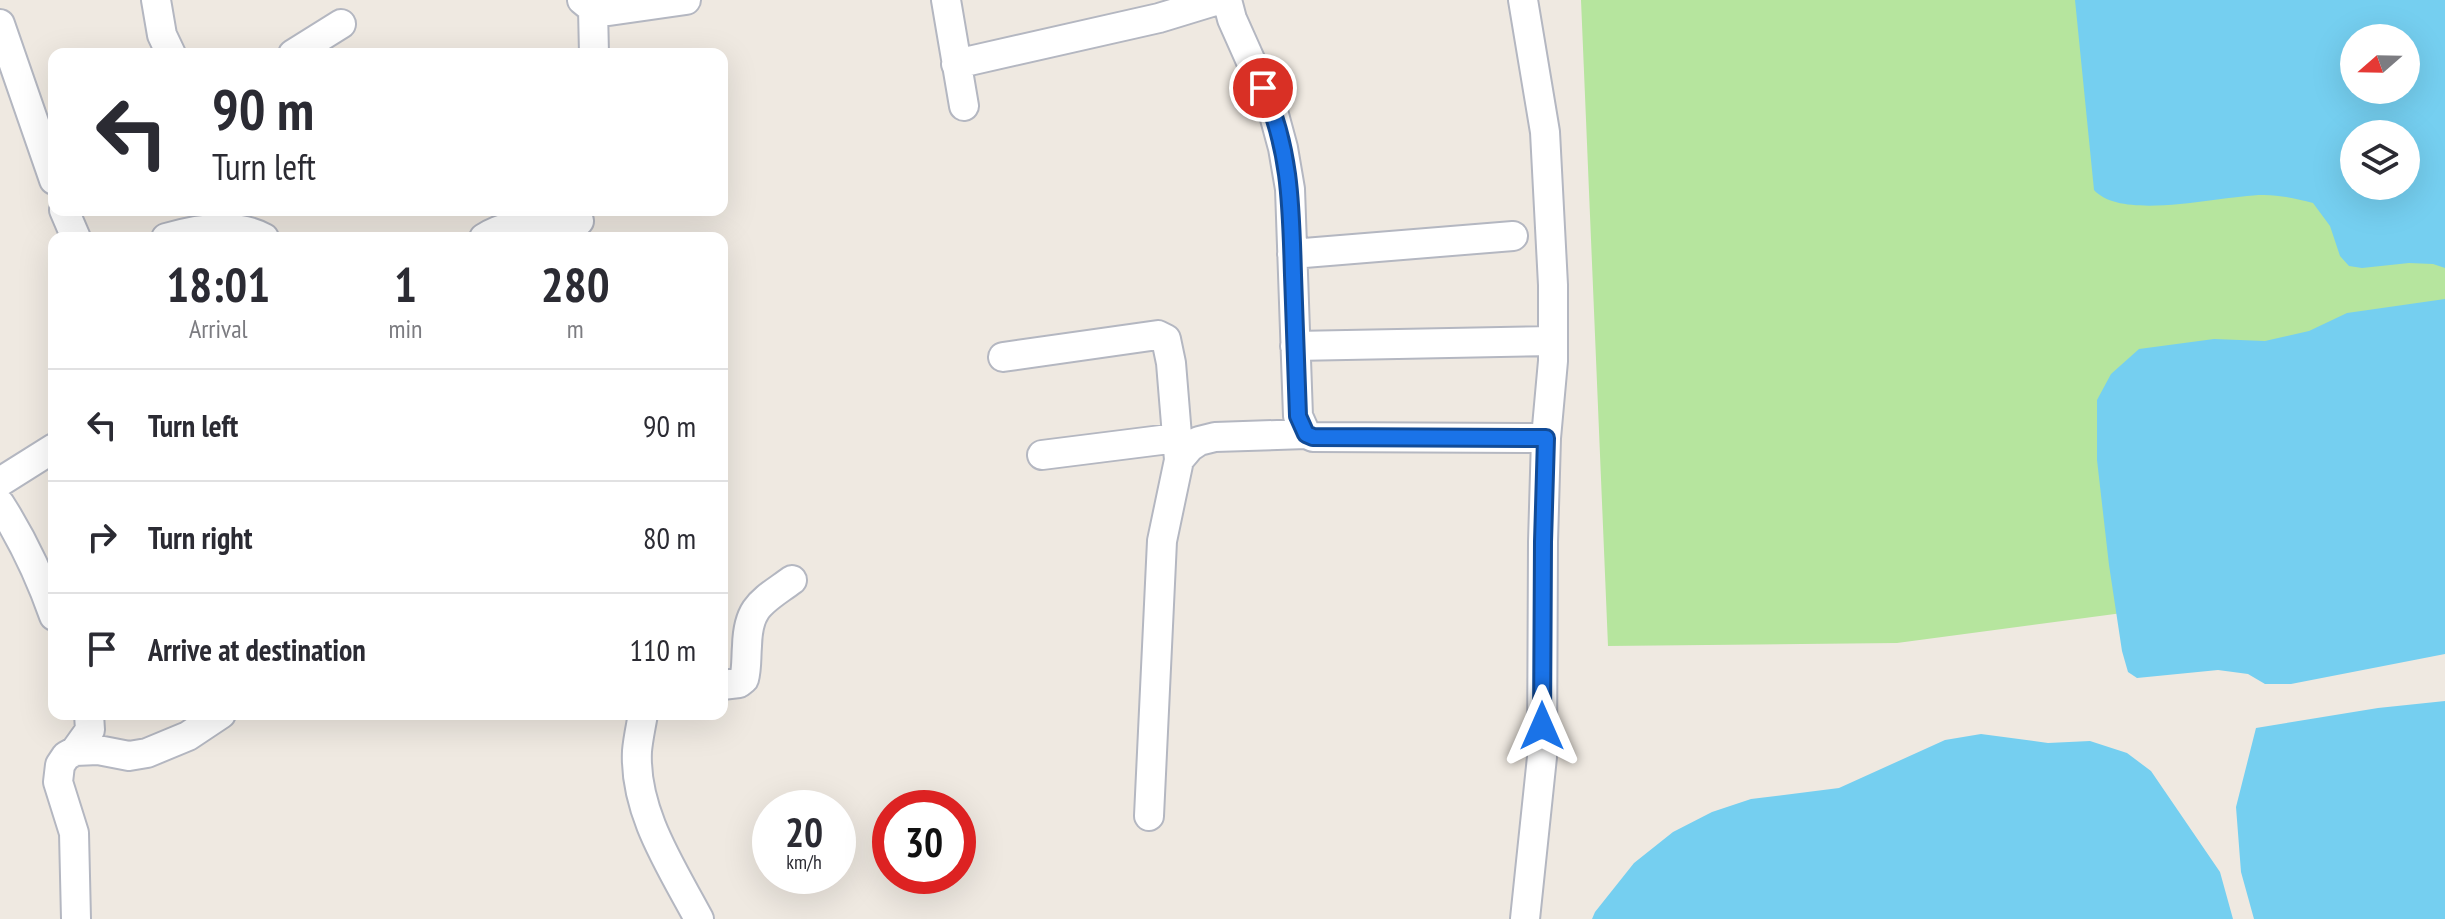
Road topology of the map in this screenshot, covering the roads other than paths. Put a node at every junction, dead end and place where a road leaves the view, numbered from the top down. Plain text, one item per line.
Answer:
1 (156, 0) edge
2 (686, 0) edge
3 (946, 0) edge
4 (1229, 0) edge
5 (1523, 0) edge
6 (588, 4) edge
7 (0, 24) edge
8 (341, 24) dead end
9 (168, 48) edge
10 (303, 48) edge
11 (593, 48) edge
12 (956, 64) junction
13 (964, 106) dead end
14 (48, 163) edge
15 (580, 223) edge
16 (194, 232) edge
17 (251, 232) edge
18 (494, 232) edge
19 (1513, 236) dead end
20 (1292, 254) junction
21 (1553, 341) junction
22 (1295, 346) junction
23 (1003, 357) dead end
24 (1306, 434) junction
25 (1546, 438) junction
26 (1178, 449) junction
27 (48, 452) edge
28 (1042, 455) dead end
29 (0, 482) edge
30 (0, 504) edge
31 (792, 580) dead end
32 (48, 599) edge
33 (728, 684) edge
34 (89, 720) edge
35 (212, 720) edge
36 (642, 720) edge
37 (75, 751) junction
38 (1149, 816) dead end
39 (76, 919) edge
40 (699, 919) edge
41 (1525, 919) edge

1 - 9 street
2 - 6 street
3 - 12 street
4 - 12 street
4 - 20 street
5 - 21 street
6 - 11 street
7 - 14 street
8 - 10 street
12 - 13 street
15 - 18 street
16 - 17 street
19 - 20 street
20 - 22 street
21 - 22 street
21 - 25 street
22 - 24 street
23 - 26 street
24 - 25 street
24 - 26 street
25 - 41 street
26 - 28 street
26 - 38 street
27 - 29 street
30 - 32 street
31 - 33 street
34 - 37 street
35 - 37 street
36 - 40 street
37 - 39 street

